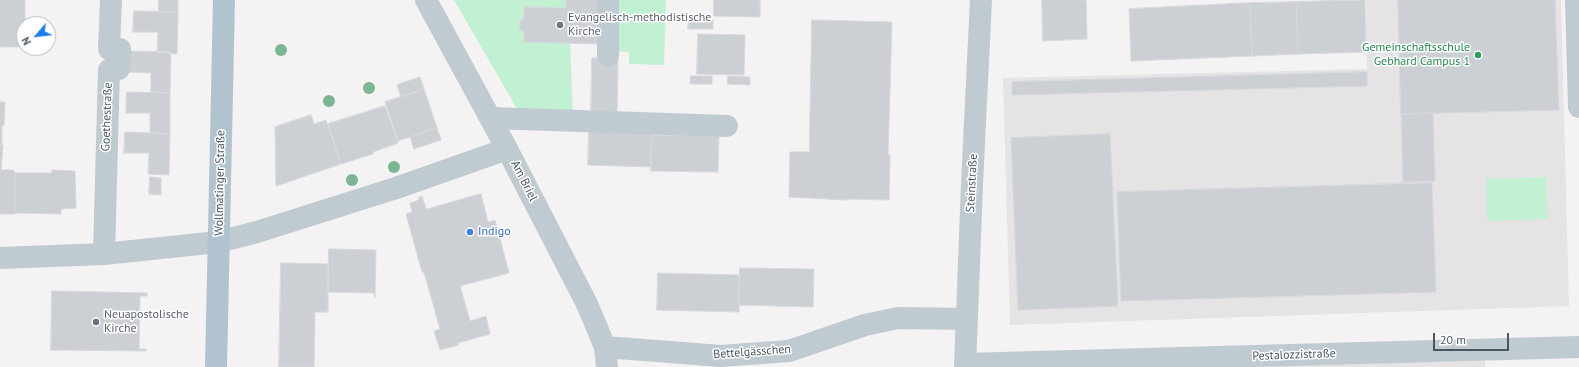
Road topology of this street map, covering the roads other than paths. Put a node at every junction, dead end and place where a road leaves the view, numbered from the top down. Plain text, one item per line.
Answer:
1 (111, 0) edge
2 (224, 0) edge
3 (426, 0) edge
4 (608, 0) edge
5 (981, 0) edge
6 (1576, 0) edge
7 (608, 55) dead end
8 (1579, 107) edge
9 (491, 118) junction
10 (727, 126) dead end
11 (508, 149) junction
12 (218, 242) junction
13 (104, 254) junction
14 (0, 258) edge
15 (967, 319) junction
16 (1579, 347) edge
17 (606, 357) edge
18 (965, 365) edge
19 (216, 367) edge

1 - 13 street, Goethestraße
2 - 12 main road, Wollmatinger Straße
3 - 9 street, Am Briel
4 - 7 street
5 - 15 street, Steinstraße
6 - 8 street
9 - 10 street
9 - 11 street, Am Briel
11 - 12 street
11 - 17 street, Am Briel
12 - 13 street
12 - 19 main road, Wollmatinger Straße
13 - 14 street
15 - 17 street, Bettelgässchen
15 - 18 street, Steinstraße
16 - 18 street, Pestalozzistraße

